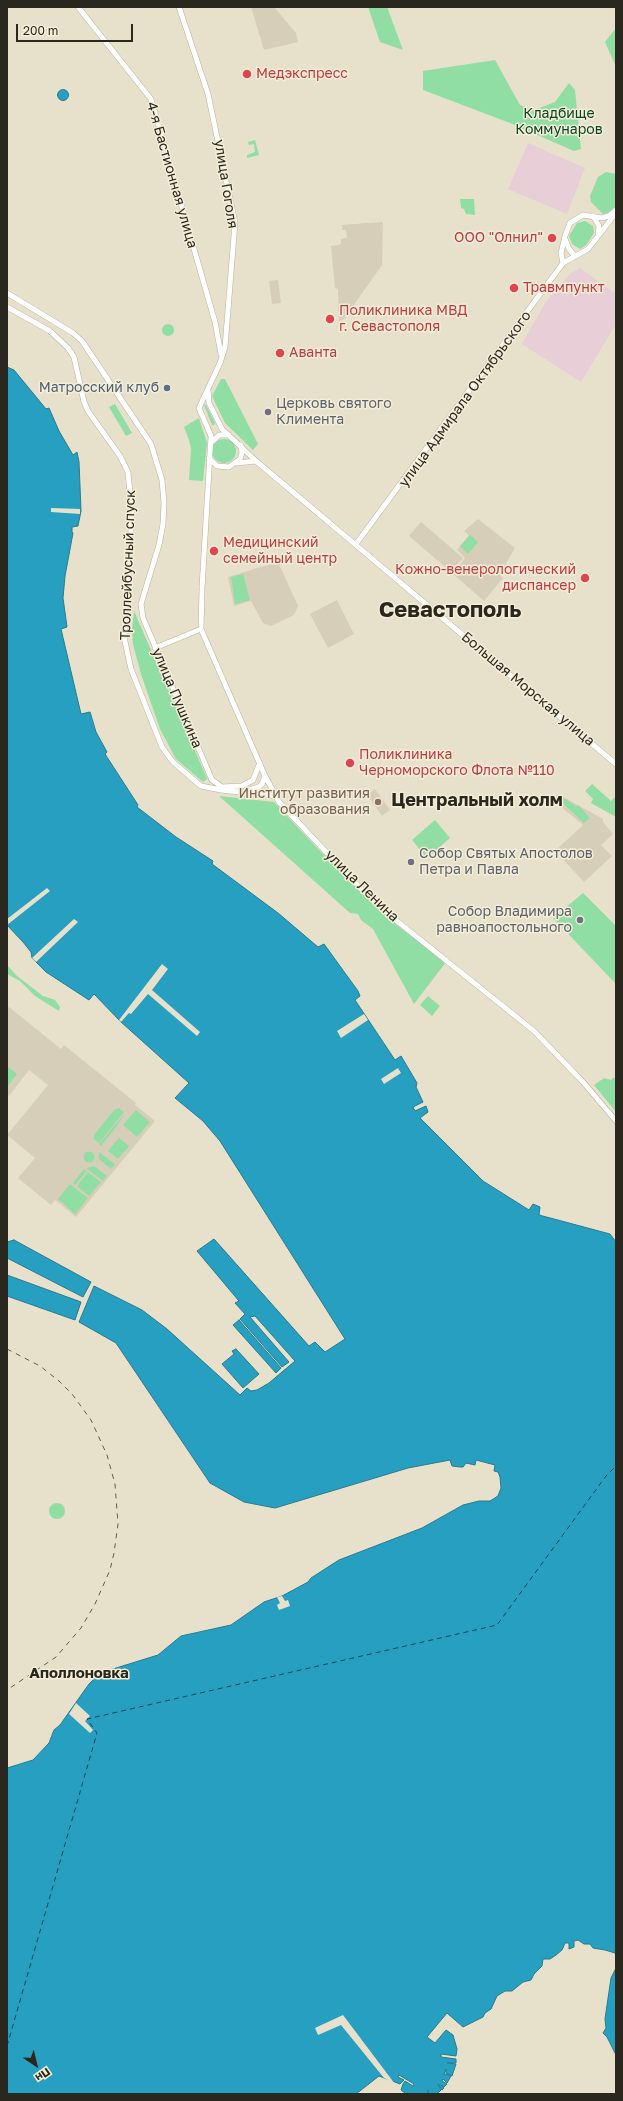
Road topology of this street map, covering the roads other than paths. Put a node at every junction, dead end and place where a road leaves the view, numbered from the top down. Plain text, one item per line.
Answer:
1 (78, 7) edge
2 (179, 7) edge
3 (616, 210) edge
4 (616, 213) edge
5 (593, 216) junction
6 (565, 236) junction
7 (597, 239) junction
8 (575, 256) junction
9 (563, 263) junction
10 (7, 293) edge
11 (7, 307) edge
12 (220, 363) junction
13 (208, 387) junction
14 (230, 436) junction
15 (211, 443) junction
16 (240, 445) junction
17 (210, 458) junction
18 (256, 461) junction
19 (236, 463) junction
20 (356, 544) junction
21 (201, 629) junction
22 (155, 648) junction
23 (259, 764) junction
24 (616, 764) edge
25 (264, 776) junction
26 (240, 791) junction
27 (275, 796) junction
28 (616, 1121) edge

1 - 12 main road, 4-я Бастионная улица
2 - 12 main road, улица Гоголя
3 - 5 main road
4 - 7 main road
5 - 6 main road
5 - 7 main road
6 - 8 main road
6 - 9 main road
7 - 8 main road
8 - 9 main road, улица Адмирала Октябрьского
9 - 20 main road, улица Адмирала Октябрьского
10 - 22 main road, улица Пушкина
11 - 26 main road, Троллейбусный спуск
12 - 13 main road, улица Гоголя
13 - 14 main road
13 - 15 main road, улица Гоголя
14 - 15 main road
14 - 16 main road
15 - 17 main road
16 - 18 main road, Большая Морская улица
16 - 19 main road
17 - 19 main road
17 - 21 main road, улица Ленина
18 - 19 main road
18 - 20 main road, Большая Морская улица
20 - 24 main road, Большая Морская улица
21 - 22 main road
21 - 23 main road, улица Ленина
22 - 23 main road, улица Пушкина
23 - 25 main road, улица Ленина
25 - 26 main road, Троллейбусный спуск
25 - 27 main road, улица Ленина
26 - 27 main road, Троллейбусный спуск
27 - 28 main road, улица Ленина

